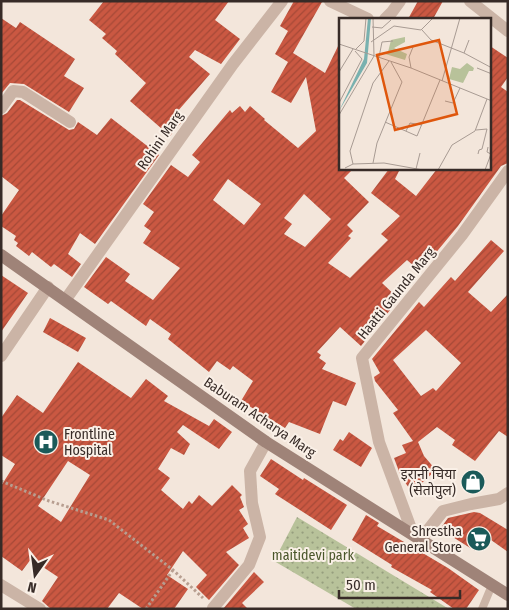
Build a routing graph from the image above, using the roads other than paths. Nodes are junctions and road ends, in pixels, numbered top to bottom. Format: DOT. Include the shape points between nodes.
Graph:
graph roads {
  1 [pos="282,1"];
  2 [pos="330,1"];
  3 [pos="400,1"];
  4 [pos="470,1"];
  5 [pos="366,18"];
  6 [pos="386,18"];
  7 [pos="492,18"];
  8 [pos="492,18"];
  9 [pos="508,31"];
  10 [pos="1,108"];
  11 [pos="70,122"];
  12 [pos="508,171"];
  13 [pos="1,255"];
  14 [pos="48,288"];
  15 [pos="66,299"];
  16 [pos="1,356"];
  17 [pos="266,442"];
  18 [pos="508,493"];
  19 [pos="417,537"];
  20 [pos="1,585"];
  21 [pos="492,585"];
  22 [pos="508,595"];
  23 [pos="214,608"];
  24 [pos="40,609"];
  25 [pos="482,609"];
  1 -- 15 [label="street, Rohini Marg" via="233,64"];
  2 -- 5 [label="street"];
  3 -- 6 [label="street"];
  4 -- 7 [label="street"];
  8 -- 9 [label="street"];
  10 -- 11 [label="street" via="13,91 23,92"];
  12 -- 19 [label="street, Haatti Gaunda Marg" via="462,235 362,358 379,442"];
  13 -- 14 [label="main road, Baburam Acharya Marg"];
  14 -- 15 [label="main road, Baburam Acharya Marg"];
  14 -- 16 [label="street"];
  15 -- 17 [label="main road, Baburam Acharya Marg"];
  17 -- 19 [label="main road, Baburam Acharya Marg"];
  17 -- 23 [label="street" via="250,471 252,503 260,536 249,565"];
  18 -- 19 [label="street" via="499,499 443,511"];
  19 -- 21 [label="main road, Baburam Acharya Marg"];
  20 -- 24 [label="street"];
  21 -- 22 [label="main road, Baburam Acharya Marg"];
  21 -- 25 [label="lane"];
}
